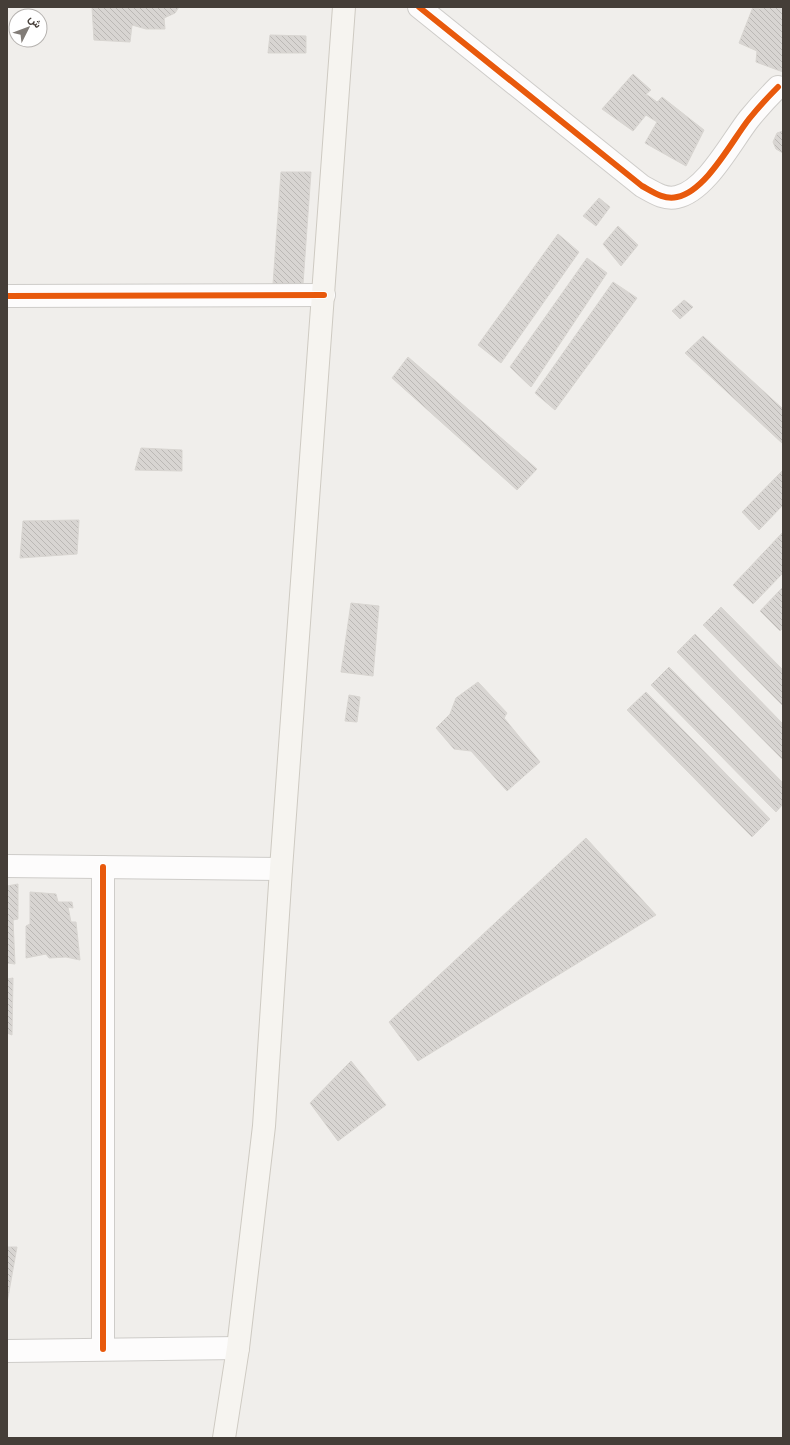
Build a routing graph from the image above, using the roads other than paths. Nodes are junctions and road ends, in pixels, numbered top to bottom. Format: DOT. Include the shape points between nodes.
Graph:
graph roads {
  1 [pos="344,7"];
  2 [pos="419,7"];
  3 [pos="778,87"];
  4 [pos="324,295"];
  5 [pos="7,296"];
  6 [pos="7,866"];
  7 [pos="103,867"];
  8 [pos="281,869"];
  9 [pos="238,1348"];
  10 [pos="103,1349"];
  11 [pos="7,1350"];
  12 [pos="224,1438"];
  1 -- 4 [label="main road"];
  2 -- 3 [label="street" via="642,186 660,196 676,197 692,191 705,179 750,118"];
  4 -- 5 [label="street"];
  4 -- 8 [label="main road"];
  6 -- 7 [label="street"];
  7 -- 8 [label="street"];
  7 -- 10 [label="street"];
  8 -- 9 [label="main road" via="264,1126"];
  9 -- 10 [label="street"];
  9 -- 12 [label="main road"];
  10 -- 11 [label="street"];
}
